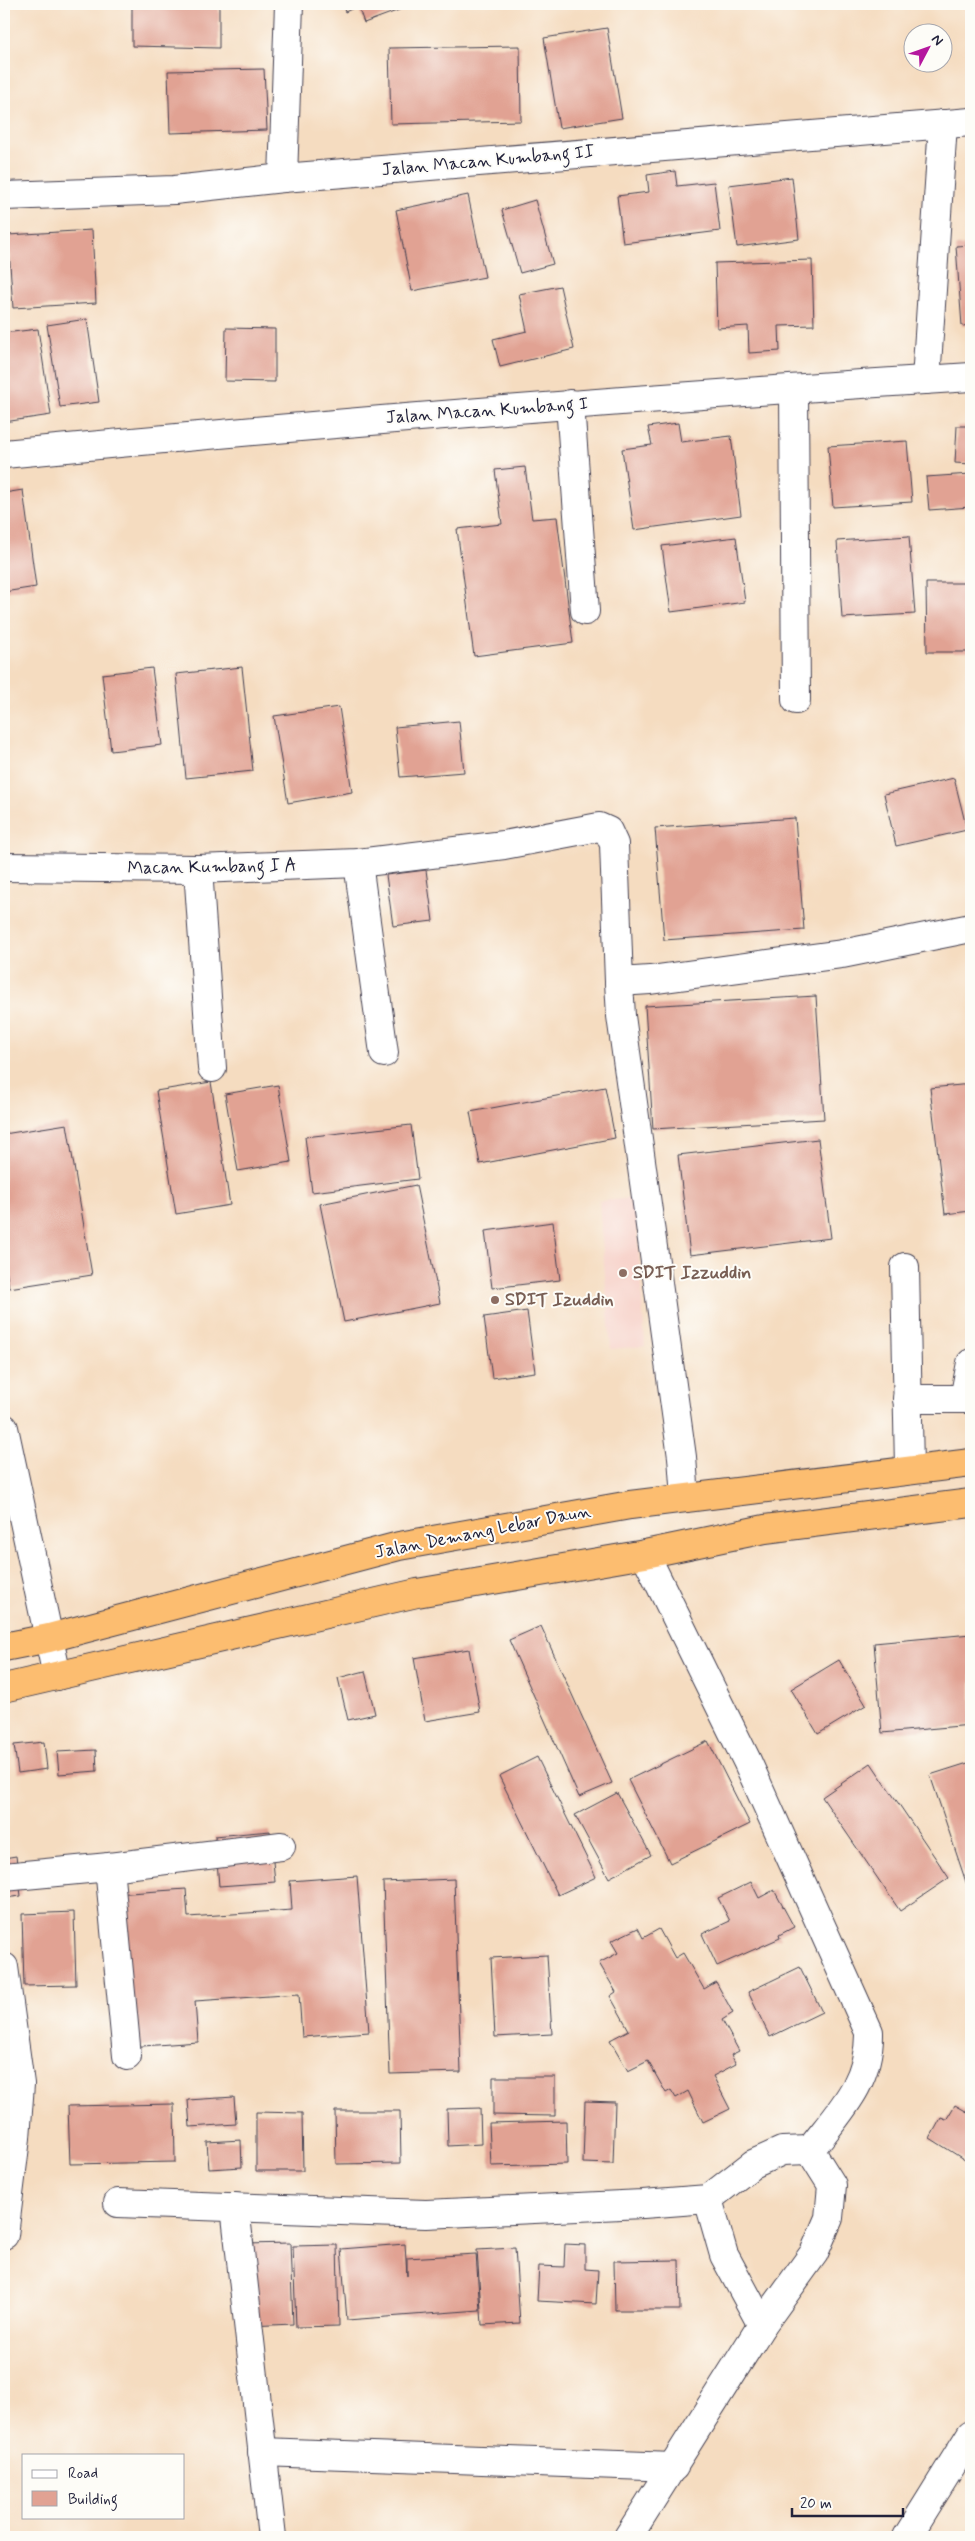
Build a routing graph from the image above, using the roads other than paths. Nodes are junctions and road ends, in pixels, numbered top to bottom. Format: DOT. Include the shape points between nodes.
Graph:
graph roads {
  1 [pos="288,4"];
  2 [pos="971,122"];
  3 [pos="943,124"];
  4 [pos="283,178"];
  5 [pos="4,196"];
  6 [pos="971,377"];
  7 [pos="926,380"];
  8 [pos="794,389"];
  9 [pos="570,404"];
  10 [pos="4,454"];
  11 [pos="585,612"];
  12 [pos="796,700"];
  13 [pos="358,863"];
  14 [pos="4,867"];
  15 [pos="198,869"];
  16 [pos="971,928"];
  17 [pos="619,982"];
  18 [pos="384,1053"];
  19 [pos="212,1068"];
  20 [pos="905,1266"];
  21 [pos="971,1363"];
  22 [pos="907,1399"];
  23 [pos="4,1428"];
  24 [pos="971,1463"];
  25 [pos="909,1469"];
  26 [pos="684,1498"];
  27 [pos="971,1504"];
  28 [pos="645,1554"];
  29 [pos="49,1638"];
  30 [pos="4,1647"];
  31 [pos="57,1676"];
  32 [pos="4,1688"];
  33 [pos="281,1846"];
  34 [pos="109,1867"];
  35 [pos="4,1877"];
  36 [pos="4,1970"];
  37 [pos="126,2056"];
  38 [pos="810,2150"];
  39 [pos="708,2199"];
  40 [pos="118,2203"];
  41 [pos="234,2207"];
  42 [pos="4,2235"];
  43 [pos="762,2325"];
  44 [pos="971,2434"];
  45 [pos="262,2452"];
  46 [pos="674,2467"];
  47 [pos="272,2537"];
  48 [pos="628,2537"];
  49 [pos="907,2537"];
  1 -- 4 [label="street"];
  2 -- 3 [label="street, Jalan Macan Kumbang II"];
  3 -- 4 [label="street, Jalan Macan Kumbang II"];
  3 -- 7 [label="street"];
  4 -- 5 [label="street, Jalan Macan Kumbang II" via="174,190"];
  6 -- 7 [label="street, Jalan Macan Kumbang I"];
  7 -- 8 [label="street, Jalan Macan Kumbang I"];
  8 -- 9 [label="street, Jalan Macan Kumbang I"];
  8 -- 12 [label="street"];
  9 -- 10 [label="street, Jalan Macan Kumbang I"];
  9 -- 11 [label="street"];
  13 -- 15 [label="street, Macan Kumbang I A"];
  13 -- 17 [label="street, Macan Kumbang I A" via="504,845 599,828 608,831 614,844"];
  13 -- 18 [label="street"];
  14 -- 15 [label="street, Macan Kumbang I A"];
  15 -- 19 [label="street"];
  16 -- 17 [label="street" via="842,954"];
  17 -- 26 [label="street, Macan Kumbang I A" via="682,1457"];
  20 -- 22 [label="street"];
  21 -- 22 [label="street" via="964,1399"];
  22 -- 25 [label="street"];
  23 -- 29 [label="street"];
  24 -- 25 [label="highway, Jalan Demang Lebar Daun"];
  25 -- 26 [label="highway, Jalan Demang Lebar Daun"];
  26 -- 29 [label="highway, Jalan Demang Lebar Daun" via="399,1546"];
  27 -- 28 [label="highway" via="765,1529"];
  28 -- 31 [label="highway" via="417,1593"];
  28 -- 38 [label="street" via="747,1761 869,2032 869,2054 863,2073 849,2099"];
  29 -- 30 [label="highway, Jalan Demang Lebar Daun"];
  29 -- 31 [label="street"];
  31 -- 32 [label="highway"];
  33 -- 34 [label="street"];
  34 -- 35 [label="street"];
  34 -- 37 [label="street"];
  36 -- 42 [label="street" via="20,2084"];
  38 -- 39 [label="street" via="782,2151 753,2164"];
  38 -- 43 [label="street" via="832,2185 829,2218 814,2253"];
  39 -- 41 [label="street" via="426,2214"];
  39 -- 43 [label="street" via="724,2255"];
  40 -- 41 [label="street"];
  41 -- 45 [label="street"];
  43 -- 46 [label="street"];
  44 -- 49 [label="street"];
  45 -- 46 [label="street"];
  45 -- 47 [label="street"];
  46 -- 48 [label="street"];
}
